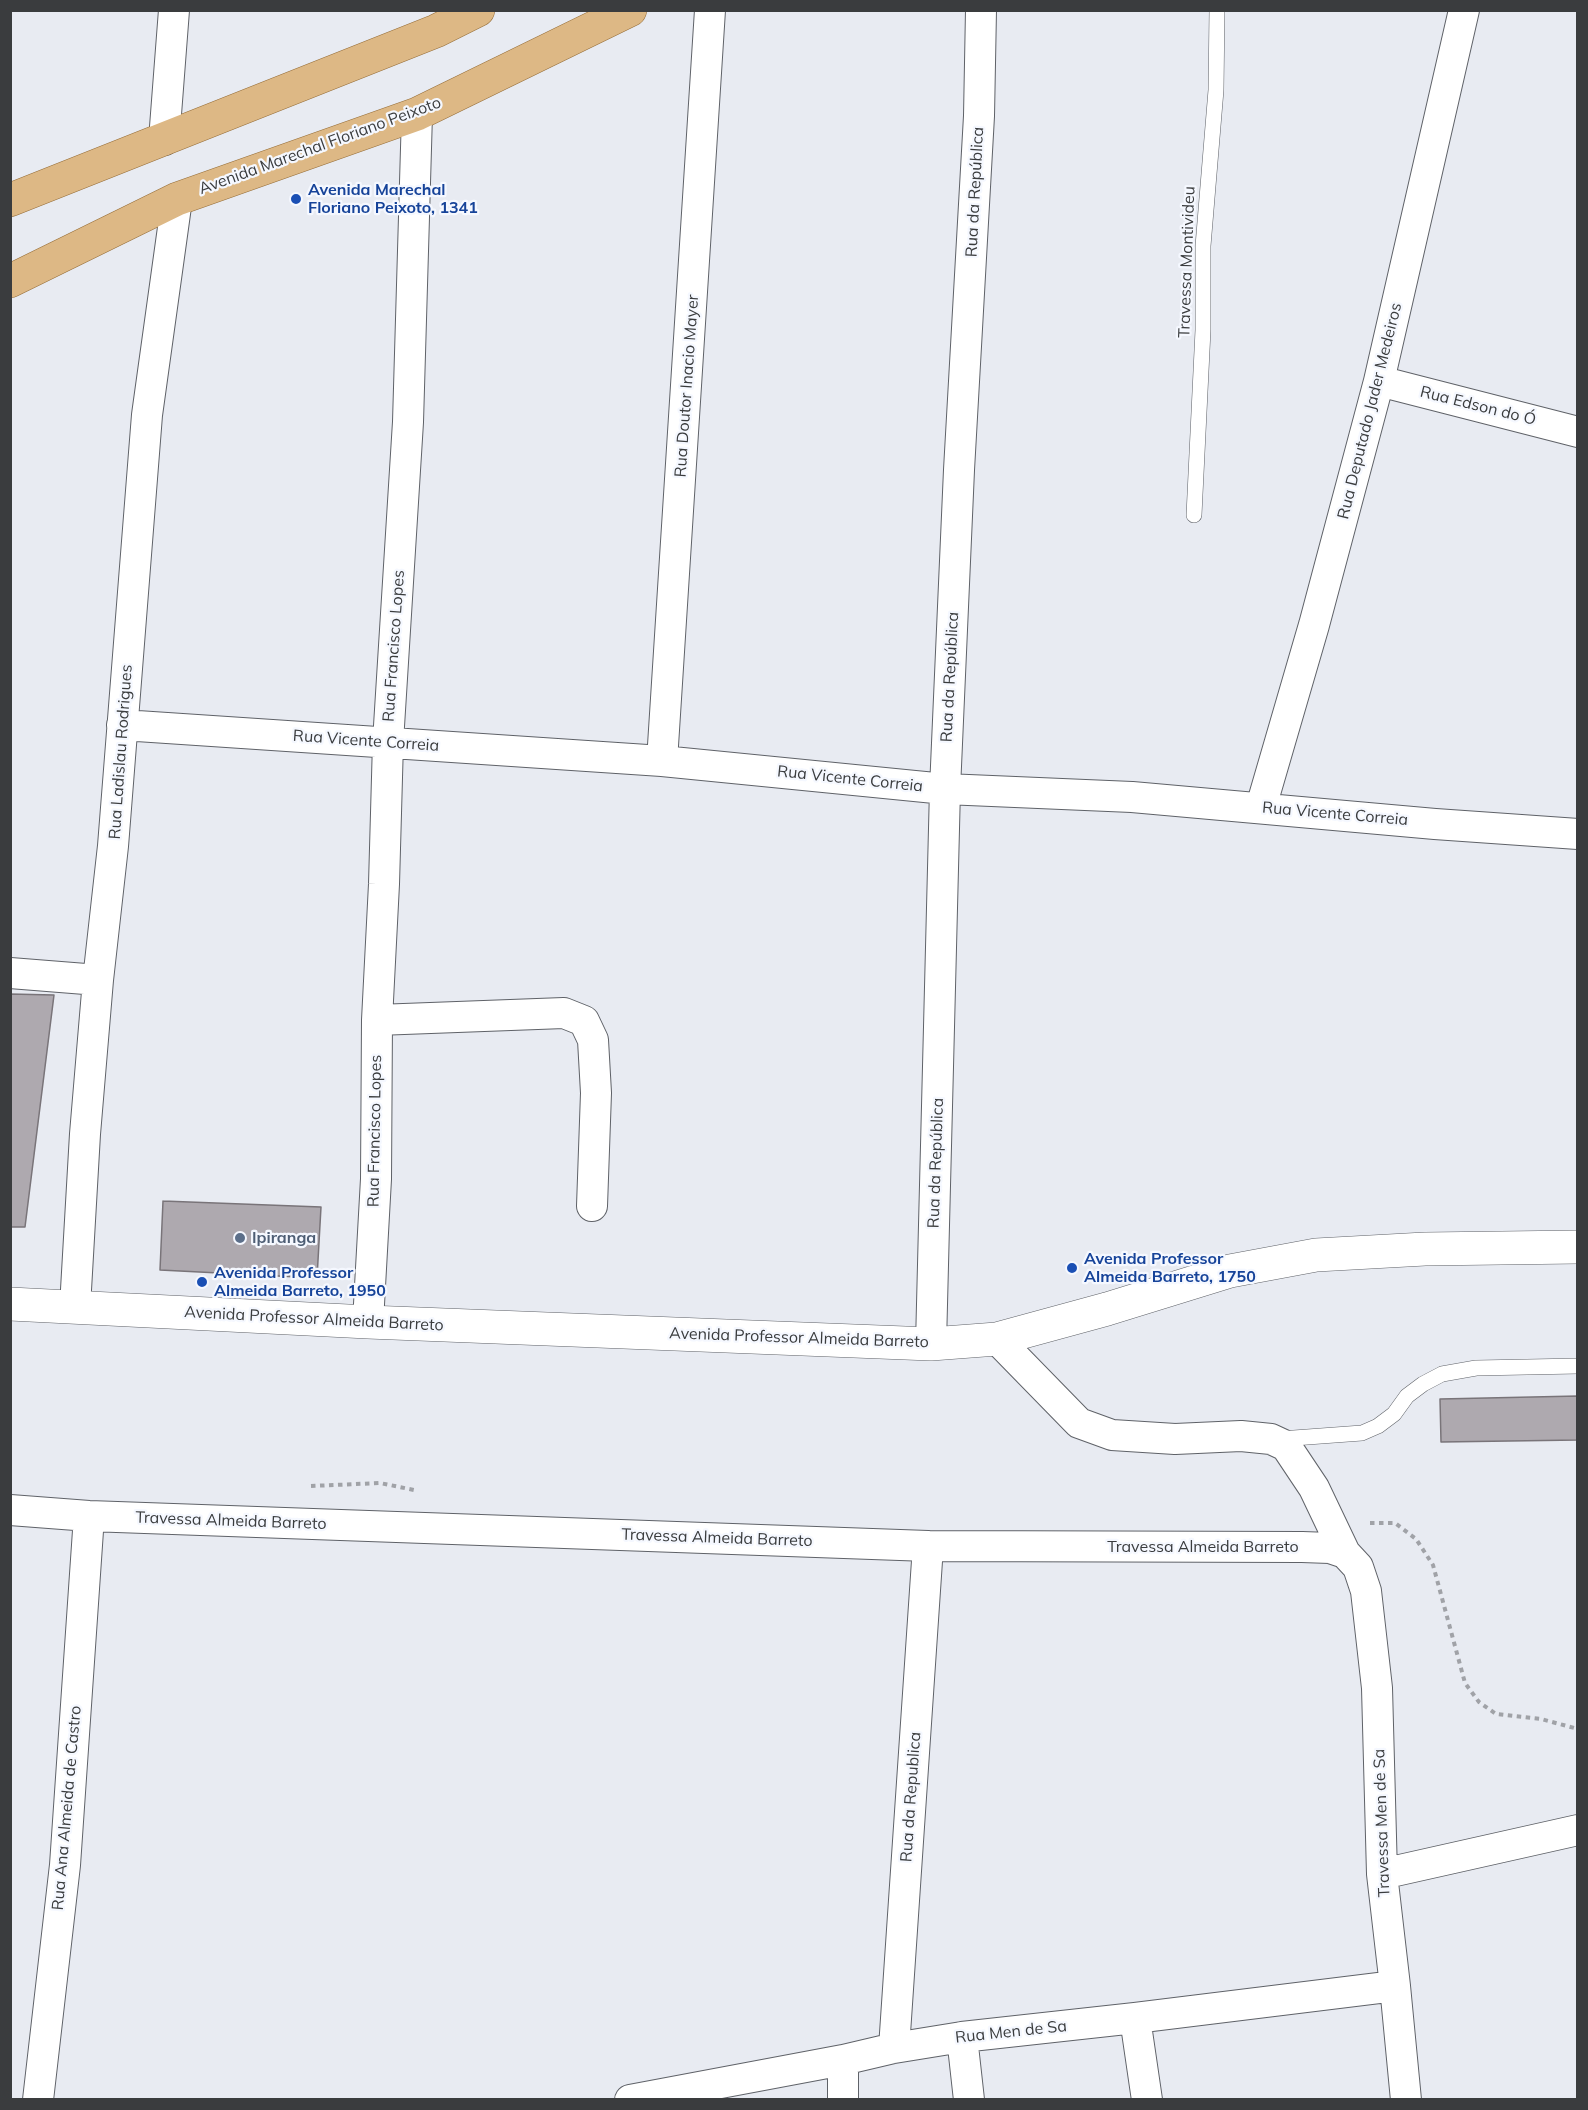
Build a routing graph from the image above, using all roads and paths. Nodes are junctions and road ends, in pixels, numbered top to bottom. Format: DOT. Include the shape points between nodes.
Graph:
graph roads {
  1 [pos="174,10"];
  2 [pos="478,10"];
  3 [pos="630,10"];
  4 [pos="710,10"];
  5 [pos="981,10"];
  6 [pos="1217,10"];
  7 [pos="1464,10"];
  8 [pos="437,21"];
  9 [pos="417,114"];
  10 [pos="164,140"];
  11 [pos="177,199"];
  12 [pos="10,200"];
  13 [pos="10,281"];
  14 [pos="1379,381"];
  15 [pos="1578,432"];
  16 [pos="1194,515"];
  17 [pos="122,725"];
  18 [pos="388,742"];
  19 [pos="662,761"];
  20 [pos="945,789"];
  21 [pos="1261,807"];
  22 [pos="1578,834"];
  23 [pos="10,973"];
  24 [pos="98,980"];
  25 [pos="377,1020"];
  26 [pos="592,1206"];
  27 [pos="1578,1246"];
  28 [pos="10,1304"];
  29 [pos="75,1307"];
  30 [pos="368,1322"];
  31 [pos="997,1339"];
  32 [pos="931,1344"];
  33 [pos="1578,1366"];
  34 [pos="1271,1439"];
  35 [pos="10,1510"];
  36 [pos="88,1516"];
  37 [pos="928,1546"];
  38 [pos="1345,1553"];
  39 [pos="1578,1830"];
  40 [pos="1382,1874"];
  41 [pos="1395,1986"];
  42 [pos="1136,2018"];
  43 [pos="962,2037"];
  44 [pos="894,2048"];
  45 [pos="843,2060"];
  46 [pos="38,2100"];
  47 [pos="630,2100"];
  48 [pos="843,2100"];
  49 [pos="969,2100"];
  50 [pos="1148,2100"];
  51 [pos="1406,2100"];
  1 -- 10 [label="street"];
  2 -- 8 [label="main road"];
  3 -- 9 [label="main road, Avenida Marechal Floriano Peixoto"];
  4 -- 19 [label="street, Rua Doutor Inacio Mayer"];
  5 -- 20 [label="street, Rua da República"];
  6 -- 16 [label="lane, Travessa Montivideu" via="1216,90 1203,246"];
  7 -- 14 [label="street, Rua Deputado Jader Medeiros"];
  8 -- 10 [label="main road"];
  9 -- 11 [label="main road, Avenida Marechal Floriano Peixoto"];
  9 -- 18 [label="street, Rua Francisco Lopes" via="408,422"];
  10 -- 12 [label="main road"];
  11 -- 13 [label="main road, Avenida Marechal Floriano Peixoto"];
  11 -- 17 [label="street, Rua Ladislau Rodrigues" via="147,415"];
  14 -- 15 [label="street, Rua Edson do Ó"];
  14 -- 21 [label="street, Rua Deputado Jader Medeiros"];
  17 -- 18 [label="street, Rua Vicente Correia"];
  17 -- 24 [label="street, Rua Ladislau Rodrigues" via="114,846"];
  18 -- 19 [label="street, Rua Vicente Correia"];
  18 -- 25 [label="street, Rua Francisco Lopes"];
  19 -- 20 [label="street, Rua Vicente Correia"];
  20 -- 21 [label="street, Rua Vicente Correia"];
  20 -- 32 [label="street, Rua da República"];
  21 -- 22 [label="street, Rua Vicente Correia"];
  23 -- 24 [label="street"];
  24 -- 29 [label="street, Rua Ladislau Rodrigues"];
  25 -- 26 [label="street" via="564,1013 584,1021 593,1040 595,1082"];
  25 -- 30 [label="street, Rua Francisco Lopes" via="376,1179"];
  27 -- 31 [label="main road, Avenida Professor Almeida Barreto" via="1316,1256 1230,1271"];
  28 -- 29 [label="main road, Avenida Professor Almeida Barreto"];
  29 -- 30 [label="main road, Avenida Professor Almeida Barreto"];
  30 -- 32 [label="main road, Avenida Professor Almeida Barreto"];
  31 -- 32 [label="main road, Avenida Professor Almeida Barreto"];
  31 -- 34 [label="street" via="1079,1423 1112,1435"];
  33 -- 34 [label="lane" via="1476,1368 1442,1374 1423,1383 1394,1414 1362,1434"];
  34 -- 38 [label="street, Travessa Men de Sa" via="1286,1446 1293,1455 1314,1488"];
  35 -- 36 [label="street, Travessa Almeida Barreto"];
  36 -- 37 [label="street, Travessa Almeida Barreto"];
  36 -- 46 [label="street, Rua Ana Almeida de Castro" via="65,1865"];
  37 -- 38 [label="street, Travessa Almeida Barreto" via="1302,1547"];
  37 -- 44 [label="street, Rua da Republica"];
  38 -- 40 [label="street, Travessa Men de Sa" via="1358,1567 1366,1591 1376,1678"];
  39 -- 40 [label="street"];
  40 -- 41 [label="street, Travessa Men de Sa"];
  41 -- 42 [label="street, Rua Men de Sa"];
  41 -- 51 [label="street, Travessa Men de Sa"];
  42 -- 43 [label="street, Rua Men de Sa"];
  42 -- 50 [label="street"];
  43 -- 44 [label="street, Rua Men de Sa"];
  43 -- 49 [label="street"];
  44 -- 45 [label="street, Rua Men de Sa"];
  45 -- 47 [label="street, Rua Men de Sa"];
  45 -- 48 [label="street"];
}
